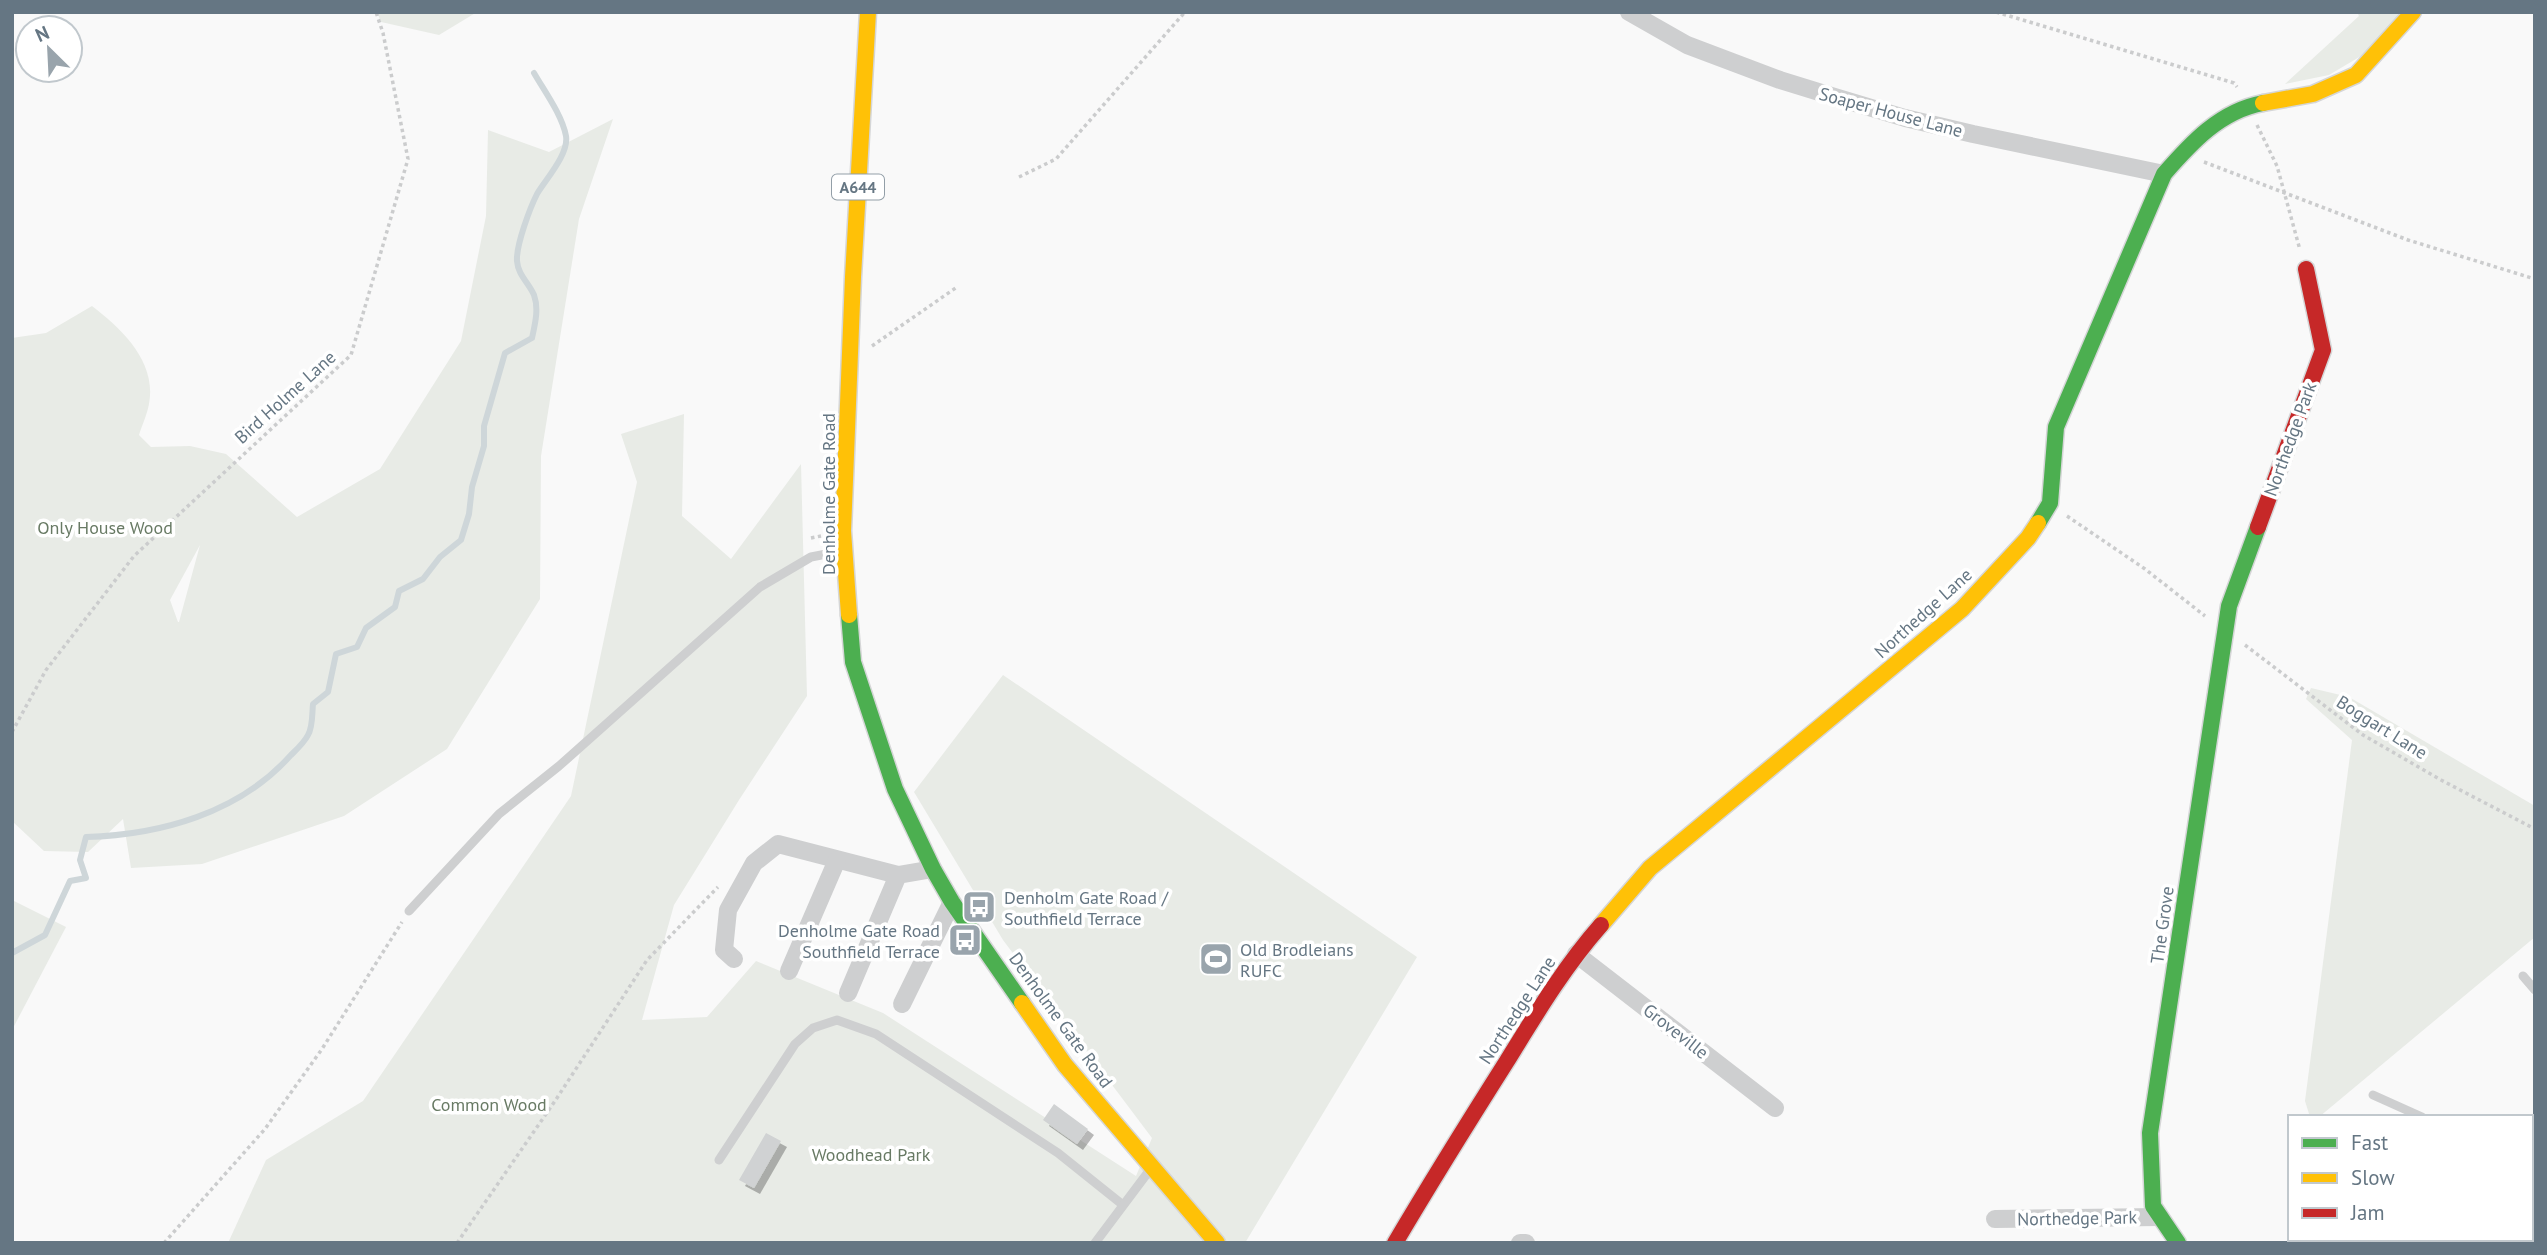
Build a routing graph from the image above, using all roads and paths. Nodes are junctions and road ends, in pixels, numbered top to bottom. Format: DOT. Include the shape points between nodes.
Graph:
graph roads {
  1 [pos="376,12"];
  2 [pos="867,12"];
  3 [pos="1185,12"];
  4 [pos="1629,12"];
  5 [pos="1996,12"];
  6 [pos="2413,12"];
  7 [pos="2247,106"];
  8 [pos="2182,153"];
  9 [pos="2164,174"];
  10 [pos="1019,177"];
  11 [pos="2284,192"];
  12 [pos="2306,268"];
  13 [pos="2535,279"];
  14 [pos="957,287"];
  15 [pos="849,362"];
  16 [pos="2050,503"];
  17 [pos="844,551"];
  18 [pos="2229,606"];
  19 [pos="2225,634"];
  20 [pos="12,732"];
  21 [pos="2535,829"];
  22 [pos="838,860"];
  23 [pos="933,869"];
  24 [pos="898,875"];
  25 [pos="724,884"];
  26 [pos="952,901"];
  27 [pos="409,911"];
  28 [pos="1576,954"];
  29 [pos="734,959"];
  30 [pos="789,971"];
  31 [pos="2524,976"];
  32 [pos="2535,990"];
  33 [pos="848,993"];
  34 [pos="902,1004"];
  35 [pos="2373,1095"];
  36 [pos="1775,1108"];
  37 [pos="2418,1115"];
  38 [pos="719,1160"];
  39 [pos="1152,1167"];
  40 [pos="1123,1205"];
  41 [pos="2160,1217"];
  42 [pos="1995,1219"];
  43 [pos="164,1243"];
  44 [pos="457,1243"];
  45 [pos="1095,1243"];
  46 [pos="1217,1243"];
  47 [pos="1395,1243"];
  48 [pos="1520,1243"];
  49 [pos="1526,1243"];
  50 [pos="2178,1243"];
  1 -- 20 [label="path, Bird Holme Lane" via="408,159 352,355 134,556 46,670"];
  2 -- 15 [label="street, Denholme Gate Road / A644"];
  3 -- 10 [label="path" via="1056,159"];
  4 -- 9 [label="street, Soaper House Lane" via="1687,45 1835,97 1951,129"];
  5 -- 7 [label="path" via="2234,83"];
  6 -- 7 [label="street, Northedge Lane" via="2356,75 2314,94"];
  7 -- 8 [label="street, Northedge Lane" via="2214,123"];
  7 -- 11 [label="path" via="2277,166"];
  8 -- 9 [label="street, Northedge Lane"];
  8 -- 11 [label="path"];
  9 -- 16 [label="street, Northedge Lane" via="2056,427"];
  11 -- 12 [label="path"];
  11 -- 13 [label="path" via="2408,240"];
  12 -- 18 [label="street, Northedge Park" via="2323,350"];
  14 -- 15 [label="path"];
  15 -- 17 [label="street, Denholme Gate Road / A644"];
  16 -- 19 [label="path, Boggart Lane" via="2199,609"];
  16 -- 28 [label="street, Northedge Lane" via="2028,538 1962,609 1650,868"];
  17 -- 23 [label="street, Denholme Gate Road / A644" via="853,662 895,789"];
  17 -- 27 [label="lane" via="811,557 760,587 499,814"];
  18 -- 19 [label="street, The Grove"];
  19 -- 21 [label="path, Boggart Lane" via="2256,652 2363,734"];
  19 -- 41 [label="street, The Grove" via="2150,1133 2153,1206"];
  22 -- 24 [label="street"];
  22 -- 29 [label="street" via="778,844 754,863 728,910 724,950"];
  22 -- 30 [label="street"];
  23 -- 24 [label="street"];
  23 -- 26 [label="street, Denholme Gate Road / A644"];
  24 -- 33 [label="street"];
  25 -- 44 [label="path" via="647,960"];
  26 -- 34 [label="street"];
  26 -- 39 [label="street, Denholme Gate Road / A644" via="1065,1065"];
  27 -- 43 [label="path" via="265,1129"];
  28 -- 36 [label="street, Groveville"];
  28 -- 47 [label="street, Northedge Lane"];
  31 -- 32 [label="lane"];
  35 -- 37 [label="lane"];
  38 -- 40 [label="lane" via="795,1044 813,1028 838,1020 876,1034 1058,1153"];
  39 -- 40 [label="lane"];
  39 -- 46 [label="street, Denholme Gate Road / A644"];
  40 -- 45 [label="lane"];
  41 -- 42 [label="street, Northedge Park"];
  41 -- 50 [label="street, The Grove"];
  48 -- 49 [label="street"];
}
